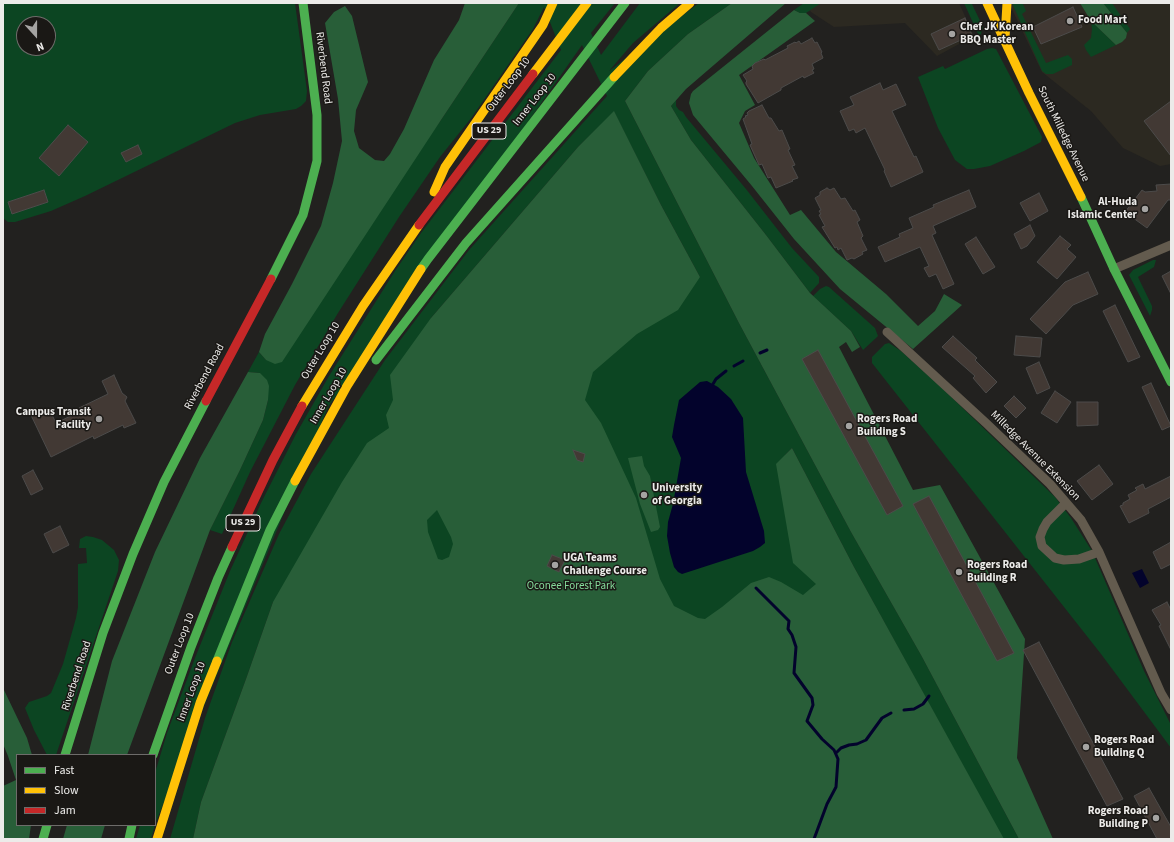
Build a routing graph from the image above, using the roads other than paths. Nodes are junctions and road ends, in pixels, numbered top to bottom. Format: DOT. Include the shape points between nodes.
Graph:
graph roads {
  1 [pos="303,3"];
  2 [pos="553,3"];
  3 [pos="587,3"];
  4 [pos="690,3"];
  5 [pos="988,3"];
  6 [pos="1007,3"];
  7 [pos="624,4"];
  8 [pos="1005,40"];
  9 [pos="425,215"];
  10 [pos="1171,245"];
  11 [pos="1114,269"];
  12 [pos="888,332"];
  13 [pos="368,371"];
  14 [pos="1171,382"];
  15 [pos="360,383"];
  16 [pos="302,467"];
  17 [pos="1066,504"];
  18 [pos="1099,552"];
  19 [pos="1171,710"];
  20 [pos="65,754"];
  21 [pos="154,754"];
  22 [pos="47,826"];
  23 [pos="132,826"];
  24 [pos="43,839"];
  25 [pos="129,839"];
  26 [pos="157,839"];
  1 -- 20 [label="main road, Riverbend Road" via="317,115 316,161 303,215 161,489 103,633"];
  2 -- 9 [label="main road" via="543,24 518,62 445,167"];
  3 -- 9 [label="main road, Outer Loop 10 / US 29"];
  4 -- 13 [label="main road" via="633,56 466,243"];
  5 -- 8 [label="main road, South Milledge Avenue"];
  6 -- 8 [label="main road"];
  7 -- 16 [label="main road, Inner Loop 10 / US 29" via="428,259 347,386"];
  8 -- 11 [label="main road, South Milledge Avenue"];
  9 -- 21 [label="main road, Outer Loop 10 / US 29" via="363,306 309,394 273,460 218,578"];
  10 -- 11 [label="street"];
  11 -- 14 [label="main road, South Milledge Avenue"];
  12 -- 17 [label="street, Milledge Avenue Extension" via="986,422 1050,484"];
  15 -- 16 [label="main road"];
  16 -- 26 [label="main road, Inner Loop 10 / US 29" via="270,530 200,703"];
  17 -- 18 [label="street, Milledge Avenue Extension" via="1081,520"];
  17 -- 18 [label="street" via="1043,529 1040,537 1042,546 1055,558 1064,560 1079,559"];
  18 -- 19 [label="street, Milledge Avenue Extension" via="1161,693"];
  22 -- 24 [label="main road"];
  23 -- 25 [label="main road"];
}
